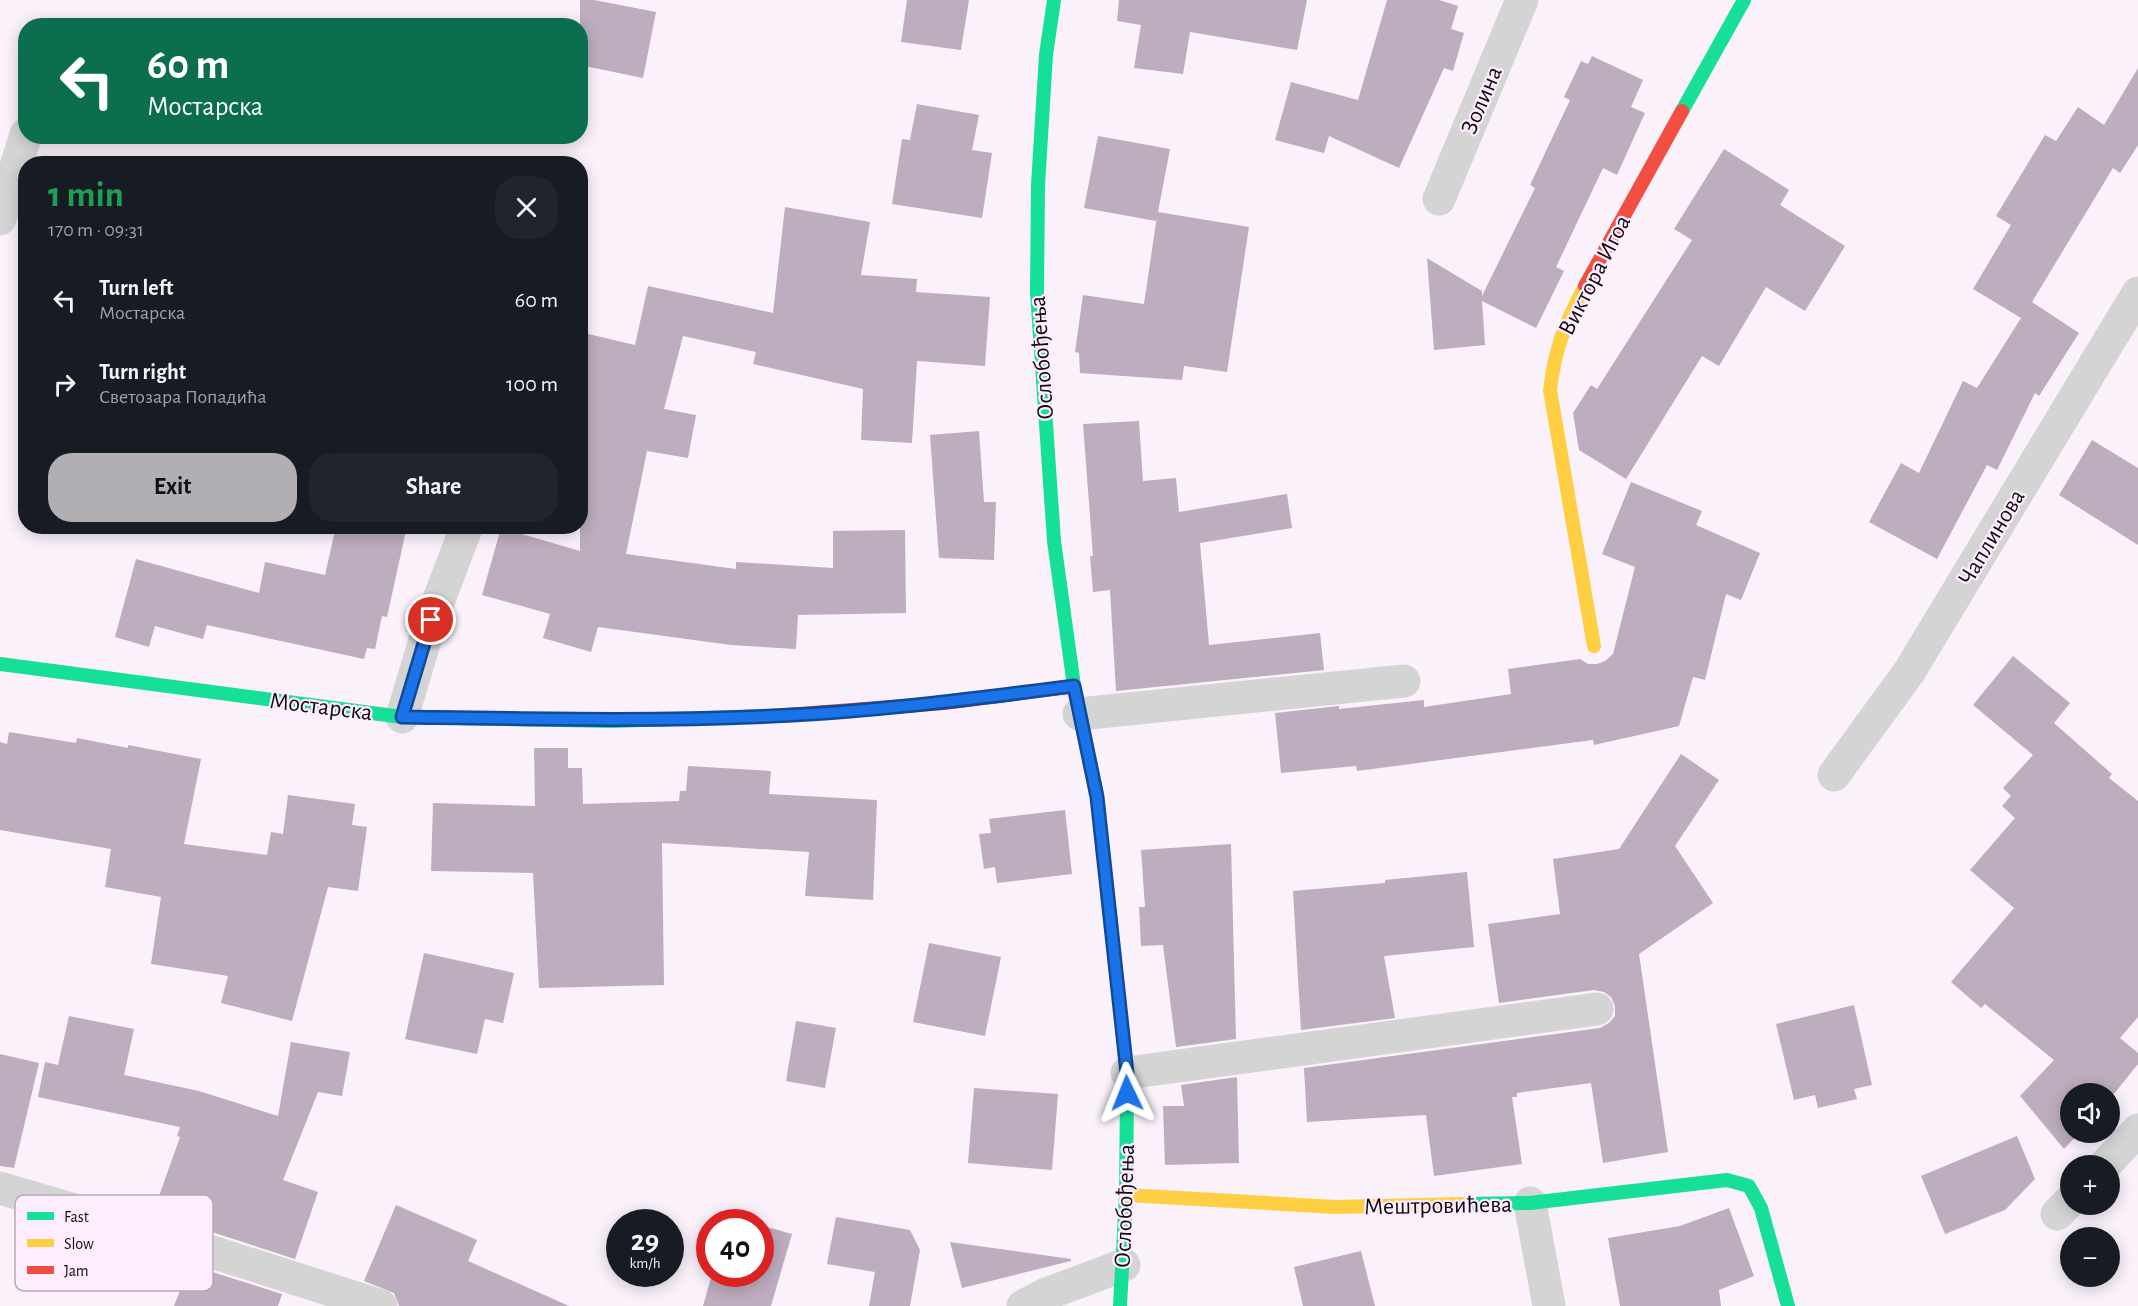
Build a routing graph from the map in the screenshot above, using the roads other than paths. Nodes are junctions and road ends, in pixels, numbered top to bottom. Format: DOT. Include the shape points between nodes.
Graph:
graph roads {
  1 [pos="1054,0"];
  2 [pos="1522,0"];
  3 [pos="1744,0"];
  4 [pos="18,160"];
  5 [pos="1439,199"];
  6 [pos="0,219"];
  7 [pos="2138,293"];
  8 [pos="464,534"];
  9 [pos="1594,646"];
  10 [pos="0,664"];
  11 [pos="1404,681"];
  12 [pos="1077,700"];
  13 [pos="402,717"];
  14 [pos="1834,775"];
  15 [pos="1597,1009"];
  16 [pos="1127,1073"];
  17 [pos="2138,1130"];
  18 [pos="2114,1155"];
  19 [pos="0,1188"];
  20 [pos="24,1195"];
  21 [pos="1126,1195"];
  22 [pos="1530,1203"];
  23 [pos="213,1252"];
  24 [pos="1124,1265"];
  25 [pos="381,1306"];
  26 [pos="1023,1306"];
  27 [pos="1120,1306"];
  28 [pos="1549,1306"];
  29 [pos="1788,1306"];
  1 -- 12 [label="street, Ослобођења" via="1046,55 1038,184 1037,292 1054,541"];
  2 -- 5 [label="street, Золина"];
  3 -- 9 [label="street, Виктора Игоа" via="1568,317 1554,357 1550,390"];
  4 -- 6 [label="street"];
  7 -- 14 [label="street, Чаплинова" via="1909,672"];
  8 -- 13 [label="street" via="431,620"];
  10 -- 13 [label="street, Мостарска"];
  11 -- 12 [label="street"];
  12 -- 13 [label="street, Мостарска" via="611,721"];
  12 -- 16 [label="street, Ослобођења" via="1097,797"];
  15 -- 16 [label="street"];
  16 -- 21 [label="street, Ослобођења"];
  17 -- 18 [label="street"];
  19 -- 20 [label="street"];
  21 -- 22 [label="street, Мештровићева" via="1336,1207"];
  21 -- 24 [label="street, Ослобођења"];
  22 -- 28 [label="street"];
  22 -- 29 [label="street, Мештровићева" via="1727,1180 1749,1186 1761,1208"];
  23 -- 25 [label="street"];
  24 -- 26 [label="street" via="1044,1294"];
  24 -- 27 [label="street, Ослобођења"];
}
